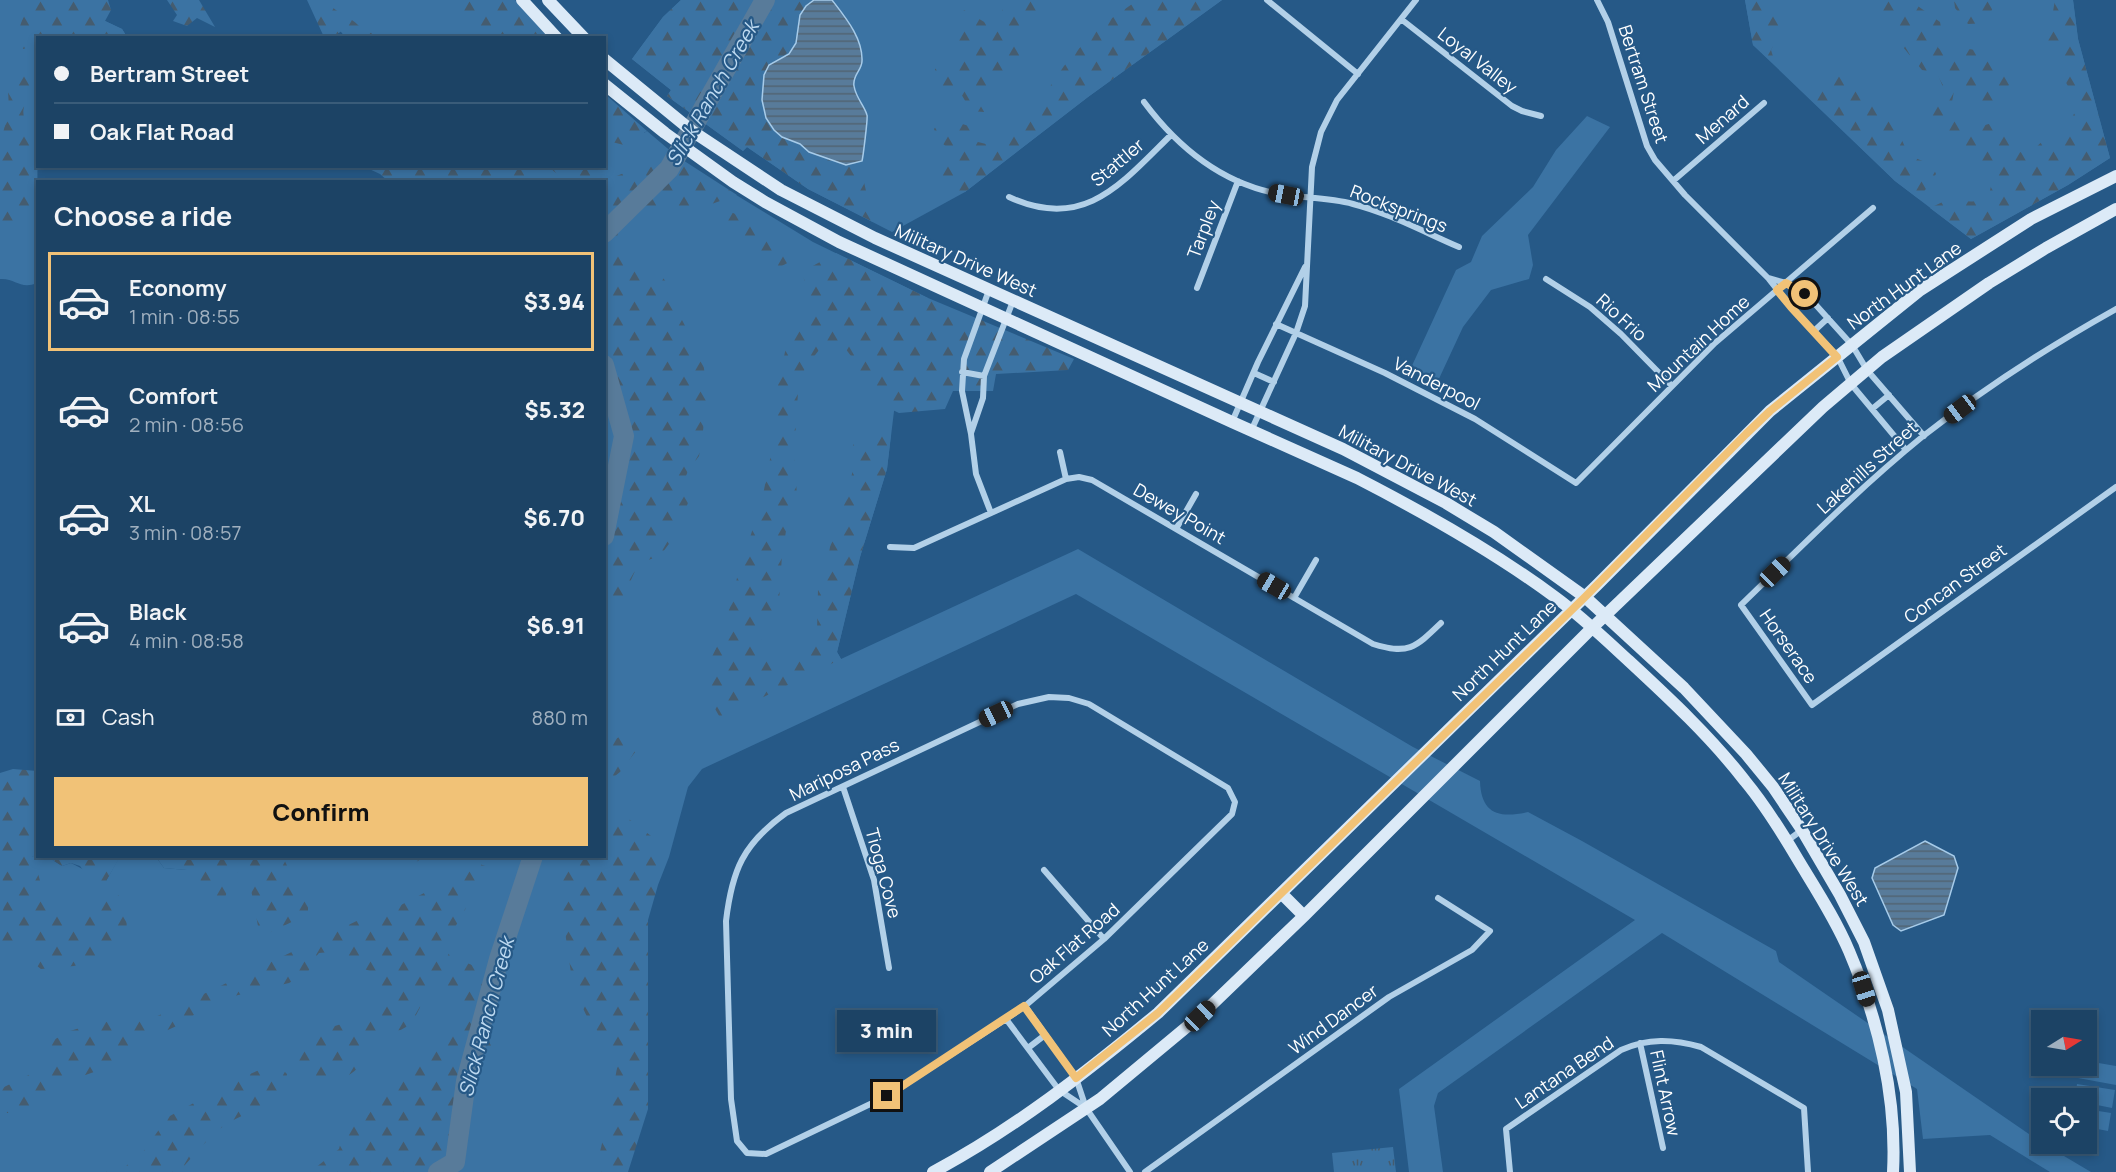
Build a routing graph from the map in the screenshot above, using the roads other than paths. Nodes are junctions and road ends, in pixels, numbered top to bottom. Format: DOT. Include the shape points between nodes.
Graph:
graph roads {
  1 [pos="522,0"];
  2 [pos="548,0"];
  3 [pos="1267,0"];
  4 [pos="1416,0"];
  5 [pos="1599,1"];
  6 [pos="1401,19"];
  7 [pos="555,36"];
  8 [pos="582,36"];
  9 [pos="606,61"];
  10 [pos="1358,74"];
  11 [pos="606,86"];
  12 [pos="1144,102"];
  13 [pos="1764,103"];
  14 [pos="1541,116"];
  15 [pos="1171,135"];
  16 [pos="2116,176"];
  17 [pos="1238,181"];
  18 [pos="1673,181"];
  19 [pos="1009,197"];
  20 [pos="1310,198"];
  21 [pos="1873,208"];
  22 [pos="2116,209"];
  23 [pos="1459,247"];
  24 [pos="1307,264"];
  25 [pos="1768,278"];
  26 [pos="1546,279"];
  27 [pos="1786,283"];
  28 [pos="1197,288"];
  29 [pos="989,290"];
  30 [pos="1777,290"];
  31 [pos="1013,301"];
  32 [pos="982,308"];
  33 [pos="2116,309"];
  34 [pos="1828,318"];
  35 [pos="1005,319"];
  36 [pos="1276,324"];
  37 [pos="1814,331"];
  38 [pos="1296,333"];
  39 [pos="1852,345"];
  40 [pos="1837,357"];
  41 [pos="1867,370"];
  42 [pos="962,372"];
  43 [pos="1254,373"];
  44 [pos="984,376"];
  45 [pos="1274,382"];
  46 [pos="1851,384"];
  47 [pos="1672,386"];
  48 [pos="1888,395"];
  49 [pos="1241,404"];
  50 [pos="1872,409"];
  51 [pos="1259,412"];
  52 [pos="1232,422"];
  53 [pos="1251,431"];
  54 [pos="971,434"];
  55 [pos="1924,436"];
  56 [pos="1906,450"];
  57 [pos="1060,452"];
  58 [pos="1066,479"];
  59 [pos="1576,483"];
  60 [pos="2116,486"];
  61 [pos="1196,494"];
  62 [pos="991,513"];
  63 [pos="1176,529"];
  64 [pos="890,547"];
  65 [pos="1316,560"];
  66 [pos="1585,597"];
  67 [pos="1294,598"];
  68 [pos="1741,605"];
  69 [pos="1571,610"];
  70 [pos="1606,616"];
  71 [pos="1441,623"];
  72 [pos="1592,628"];
  73 [pos="1812,705"];
  74 [pos="843,787"];
  75 [pos="1235,802"];
  76 [pos="1802,830"];
  77 [pos="1787,841"];
  78 [pos="1044,870"];
  79 [pos="1282,894"];
  80 [pos="1438,898"];
  81 [pos="1304,915"];
  82 [pos="1104,939"];
  83 [pos="889,968"];
  84 [pos="1024,1006"];
  85 [pos="1006,1019"];
  86 [pos="1045,1035"];
  87 [pos="1640,1043"];
  88 [pos="1028,1048"];
  89 [pos="1076,1078"];
  90 [pos="1059,1090"];
  91 [pos="1086,1108"];
  92 [pos="1663,1148"];
  93 [pos="747,1153"];
  94 [pos="933,1172"];
  95 [pos="990,1172"];
  96 [pos="1130,1172"];
  97 [pos="1145,1172"];
  98 [pos="1510,1172"];
  99 [pos="1808,1172"];
  100 [pos="1893,1172"];
  101 [pos="1911,1172"];
  1 -- 7 [label="main road"];
  2 -- 8 [label="main road"];
  3 -- 10 [label="street"];
  4 -- 6 [label="street"];
  5 -- 18 [label="street, Bertram Street" via="1647,146"];
  6 -- 10 [label="street"];
  6 -- 14 [label="street, Loyal Valley" via="1512,106"];
  9 -- 29 [label="main road, Military Drive West" via="692,131 781,190"];
  10 -- 20 [label="street" via="1337,100 1321,132 1312,167"];
  11 -- 32 [label="main road, Military Drive West" via="765,202 839,242"];
  12 -- 15 [label="street, Rocksprings"];
  13 -- 18 [label="street, Menard"];
  15 -- 17 [label="street, Rocksprings" via="1206,164"];
  15 -- 19 [label="street, Stattler" via="1124,181 1089,203 1049,208"];
  16 -- 39 [label="main road, North Hunt Lane" via="2031,219 1980,251 1919,291"];
  17 -- 20 [label="street, Rocksprings" via="1267,191"];
  17 -- 28 [label="street, Tarpley"];
  18 -- 25 [label="street, Bertram Street"];
  20 -- 23 [label="street, Rocksprings" via="1367,208"];
  20 -- 24 [label="street"];
  21 -- 27 [label="street, Mountain Home"];
  22 -- 41 [label="main road" via="1989,283"];
  24 -- 36 [label="street"];
  24 -- 38 [label="street" via="1305,306"];
  25 -- 27 [label="street"];
  25 -- 30 [label="street, Bertram Street"];
  26 -- 47 [label="street, Rio Frio" via="1590,307"];
  27 -- 30 [label="street, Mountain Home"];
  27 -- 34 [label="street" via="1805,294"];
  29 -- 31 [label="main road, Military Drive West"];
  29 -- 32 [label="street"];
  30 -- 37 [label="street, Bertram Street"];
  30 -- 47 [label="street, Mountain Home"];
  31 -- 35 [label="street"];
  31 -- 49 [label="main road, Military Drive West"];
  32 -- 35 [label="main road, Military Drive West"];
  32 -- 42 [label="street"];
  33 -- 55 [label="street, Lakehills Street" via="2036,355"];
  34 -- 37 [label="street"];
  34 -- 39 [label="street"];
  35 -- 44 [label="street"];
  35 -- 52 [label="main road, Military Drive West"];
  36 -- 38 [label="street, Vanderpool"];
  36 -- 43 [label="street"];
  37 -- 40 [label="street, Bertram Street"];
  38 -- 45 [label="street"];
  38 -- 59 [label="street, Vanderpool" via="1475,419"];
  39 -- 40 [label="main road, North Hunt Lane"];
  39 -- 41 [label="street"];
  40 -- 46 [label="street, Bertram Street"];
  40 -- 66 [label="main road, North Hunt Lane" via="1746,434"];
  41 -- 46 [label="main road"];
  41 -- 48 [label="street"];
  42 -- 44 [label="street"];
  42 -- 54 [label="street"];
  43 -- 45 [label="street"];
  43 -- 49 [label="street"];
  44 -- 54 [label="street" via="983,398"];
  45 -- 51 [label="street"];
  46 -- 50 [label="street, Bertram Street"];
  46 -- 70 [label="main road"];
  47 -- 59 [label="street, Mountain Home"];
  48 -- 50 [label="street"];
  48 -- 55 [label="street"];
  49 -- 51 [label="main road, Military Drive West"];
  49 -- 52 [label="street"];
  50 -- 56 [label="street, Bertram Street"];
  51 -- 53 [label="street"];
  51 -- 66 [label="main road, Military Drive West" via="1343,449 1446,503"];
  52 -- 53 [label="main road, Military Drive West"];
  53 -- 69 [label="main road, Military Drive West" via="1357,477 1417,509 1512,567"];
  54 -- 62 [label="street" via="976,474"];
  55 -- 56 [label="street, Lakehills Street"];
  56 -- 68 [label="street, Lakehills Street"];
  57 -- 58 [label="street"];
  58 -- 62 [label="street, Dewey Point"];
  58 -- 63 [label="street, Dewey Point" via="1092,480"];
  60 -- 73 [label="street, Concan Street"];
  61 -- 63 [label="street"];
  62 -- 64 [label="street, Dewey Point" via="914,548"];
  63 -- 67 [label="street, Dewey Point"];
  65 -- 67 [label="street"];
  66 -- 69 [label="main road, North Hunt Lane"];
  66 -- 70 [label="main road, Military Drive West"];
  67 -- 71 [label="street, Dewey Point" via="1373,644 1392,650 1422,641"];
  68 -- 73 [label="street, Horserace"];
  69 -- 72 [label="main road, Military Drive West"];
  69 -- 79 [label="main road, North Hunt Lane"];
  70 -- 72 [label="main road"];
  70 -- 76 [label="main road, Military Drive West" via="1684,688 1746,754"];
  72 -- 77 [label="main road, Military Drive West" via="1672,701 1740,774"];
  72 -- 81 [label="main road"];
  74 -- 75 [label="street, Mariposa Pass" via="1018,704 1049,697 1089,704 1228,788"];
  74 -- 83 [label="street, Tioga Cove" via="874,880"];
  74 -- 93 [label="street, Mariposa Pass" via="786,813 766,828 750,845 729,894 726,921 731,1099 737,1141"];
  75 -- 82 [label="street, Oak Flat Road" via="1232,814"];
  76 -- 77 [label="street"];
  76 -- 101 [label="main road, Military Drive West" via="1856,925 1880,983 1906,1092"];
  77 -- 100 [label="main road, Military Drive West" via="1825,903 1864,989 1889,1094"];
  78 -- 82 [label="street"];
  79 -- 81 [label="main road"];
  79 -- 89 [label="main road, North Hunt Lane" via="1158,1013"];
  80 -- 97 [label="street, Wind Dancer" via="1490,931 1472,950 1389,997"];
  81 -- 91 [label="main road" via="1200,1016"];
  82 -- 84 [label="street, Oak Flat Road"];
  84 -- 85 [label="street, Oak Flat Road"];
  84 -- 86 [label="street"];
  85 -- 88 [label="street"];
  85 -- 93 [label="street, Oak Flat Road" via="887,1096 766,1154"];
  86 -- 88 [label="street"];
  86 -- 89 [label="street"];
  87 -- 92 [label="street, Flint Arrow"];
  87 -- 98 [label="street, Lantana Bend" via="1605,1060 1506,1129"];
  87 -- 99 [label="street, Lantana Bend" via="1672,1041 1701,1047 1804,1108"];
  88 -- 90 [label="street"];
  89 -- 90 [label="main road, North Hunt Lane"];
  89 -- 91 [label="street"];
  90 -- 91 [label="street"];
  90 -- 94 [label="main road, North Hunt Lane" via="1025,1116"];
  91 -- 95 [label="main road"];
  91 -- 96 [label="street"];
}
